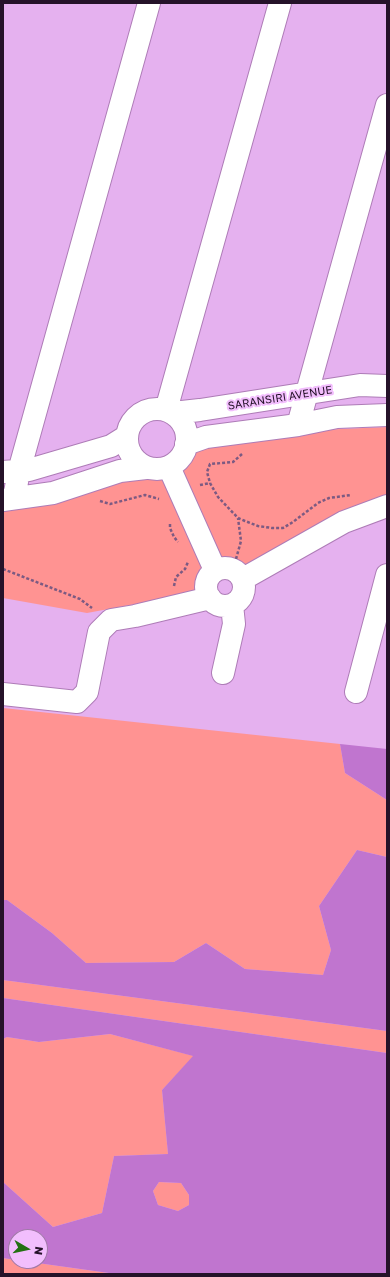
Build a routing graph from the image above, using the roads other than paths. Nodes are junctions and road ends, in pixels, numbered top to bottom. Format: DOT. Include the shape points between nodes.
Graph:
graph roads {
  1 [pos="149,3"];
  2 [pos="280,3"];
  3 [pos="387,105"];
  4 [pos="387,386"];
  5 [pos="307,394"];
  6 [pos="170,412"];
  7 [pos="387,415"];
  8 [pos="298,425"];
  9 [pos="127,436"];
  10 [pos="186,444"];
  11 [pos="169,467"];
  12 [pos="146,468"];
  13 [pos="11,472"];
  14 [pos="8,499"];
  15 [pos="387,506"];
  16 [pos="231,573"];
  17 [pos="387,575"];
  18 [pos="210,598"];
  19 [pos="232,605"];
  20 [pos="223,672"];
  21 [pos="356,692"];
  22 [pos="3,694"];
  1 -- 13 [label="street"];
  2 -- 6 [label="street"];
  3 -- 5 [label="street"];
  4 -- 5 [label="street, SARANSIRI AVENUE" via="360,385"];
  5 -- 6 [label="street, SARANSIRI AVENUE"];
  5 -- 8 [label="street"];
  6 -- 9 [label="street" via="153,409 144,412 135,418"];
  6 -- 10 [label="street" via="185,428"];
  7 -- 8 [label="street" via="337,417"];
  8 -- 10 [label="street" via="206,437"];
  9 -- 12 [label="street" via="132,455"];
  9 -- 13 [label="street" via="111,446 29,470"];
  10 -- 11 [label="street" via="182,457"];
  11 -- 12 [label="street"];
  11 -- 16 [label="street"];
  12 -- 14 [label="street" via="120,471 53,493"];
  13 -- 14 [label="street"];
  15 -- 16 [label="street" via="344,522"];
  16 -- 18 [label="street" via="210,574 206,586"];
  16 -- 19 [label="street" via="244,585 242,597"];
  17 -- 21 [label="street"];
  18 -- 19 [label="street" via="220,606"];
  18 -- 22 [label="street" via="111,620 99,632 87,692 77,702"];
  19 -- 20 [label="street" via="234,624"];
}
